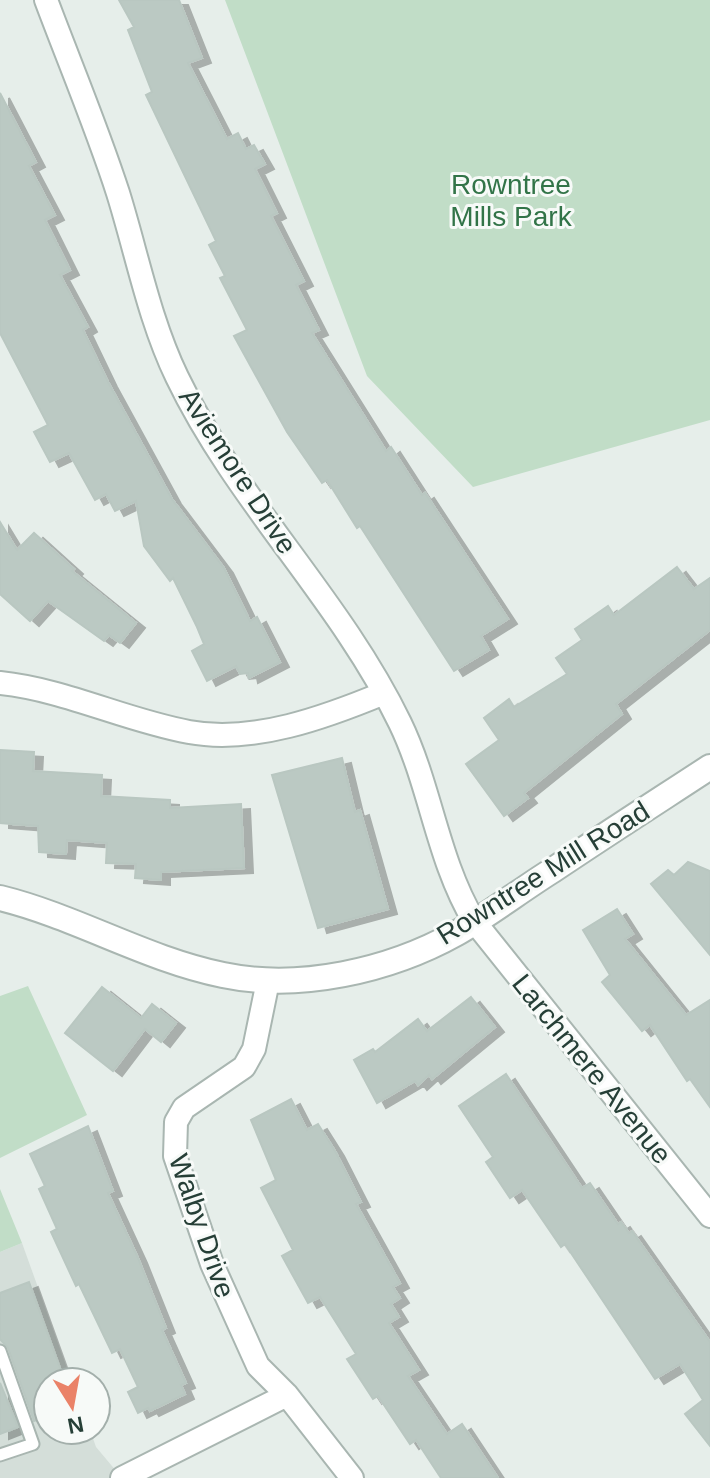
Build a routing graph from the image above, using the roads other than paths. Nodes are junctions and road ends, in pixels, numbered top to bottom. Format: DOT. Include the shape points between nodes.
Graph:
graph roads {
  1 [pos="46,0"];
  2 [pos="0,683"];
  3 [pos="384,693"];
  4 [pos="710,767"];
  5 [pos="0,898"];
  6 [pos="474,921"];
  7 [pos="268,981"];
  8 [pos="710,1216"];
  9 [pos="0,1351"];
  10 [pos="287,1395"];
  11 [pos="0,1455"];
  12 [pos="122,1478"];
  13 [pos="352,1478"];
  1 -- 3 [label="street, Aviemore Drive" via="118,193 176,376 235,475 324,598"];
  2 -- 3 [label="street" via="71,695 211,735 276,727"];
  3 -- 6 [label="street, Aviemore Drive" via="401,726 455,889"];
  4 -- 6 [label="street, Rowntree Mill Road"];
  5 -- 7 [label="street, Rowntree Mill Road" via="176,963"];
  6 -- 7 [label="street, Rowntree Mill Road" via="398,959 350,972"];
  6 -- 8 [label="street, Larchmere Avenue"];
  7 -- 10 [label="street, Walby Drive" via="254,1049 244,1067 184,1108 173,1138 183,1181 236,1324 258,1366"];
  9 -- 11 [label="lane" via="33,1444"];
  10 -- 12 [label="street"];
  10 -- 13 [label="street, Walby Drive"];
}
